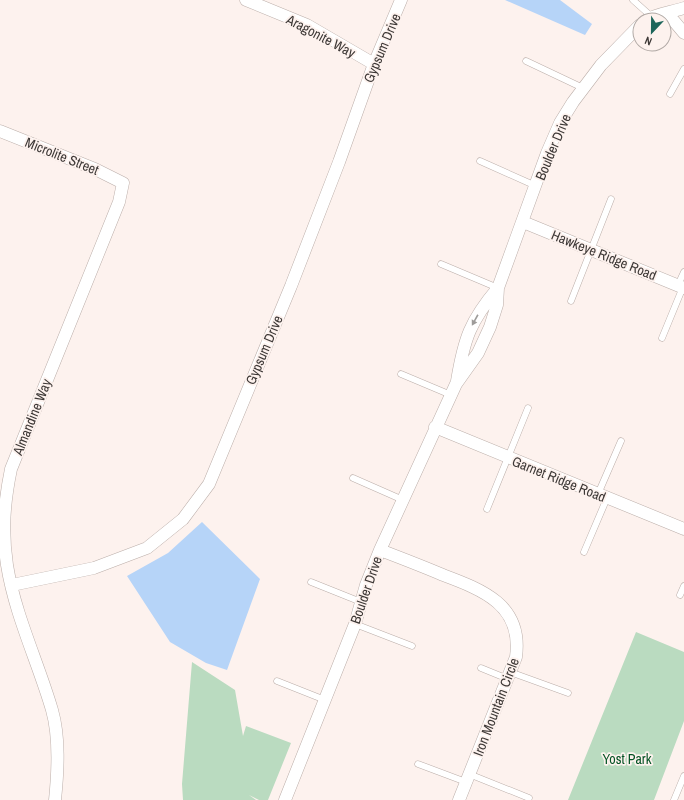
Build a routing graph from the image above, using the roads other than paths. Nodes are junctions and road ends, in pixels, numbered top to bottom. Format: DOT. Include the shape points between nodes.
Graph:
graph roads {
  1 [pos="246,0"];
  2 [pos="401,0"];
  3 [pos="632,0"];
  4 [pos="676,0"];
  5 [pos="684,8"];
  6 [pos="643,12"];
  7 [pos="669,12"];
  8 [pos="672,12"];
  9 [pos="672,19"];
  10 [pos="632,33"];
  11 [pos="684,33"];
  12 [pos="526,61"];
  13 [pos="374,64"];
  14 [pos="684,69"];
  15 [pos="583,88"];
  16 [pos="670,94"];
  17 [pos="0,131"];
  18 [pos="480,160"];
  19 [pos="123,183"];
  20 [pos="536,186"];
  21 [pos="611,198"];
  22 [pos="523,222"];
  23 [pos="592,250"];
  24 [pos="441,264"];
  25 [pos="684,272"];
  26 [pos="682,287"];
  27 [pos="498,288"];
  28 [pos="571,301"];
  29 [pos="662,338"];
  30 [pos="401,374"];
  31 [pos="456,384"];
  32 [pos="451,395"];
  33 [pos="528,408"];
  34 [pos="435,428"];
  35 [pos="621,441"];
  36 [pos="508,458"];
  37 [pos="353,478"];
  38 [pos="602,496"];
  39 [pos="403,500"];
  40 [pos="487,509"];
  41 [pos="684,529"];
  42 [pos="380,550"];
  43 [pos="584,552"];
  44 [pos="311,582"];
  45 [pos="12,585"];
  46 [pos="684,586"];
  47 [pos="680,595"];
  48 [pos="361,602"];
  49 [pos="355,624"];
  50 [pos="412,646"];
  51 [pos="481,668"];
  52 [pos="509,675"];
  53 [pos="277,681"];
  54 [pos="568,693"];
  55 [pos="325,700"];
  56 [pos="418,764"];
  57 [pos="684,776"];
  58 [pos="468,778"];
  59 [pos="529,798"];
  60 [pos="55,800"];
  61 [pos="285,800"];
  62 [pos="459,800"];
  63 [pos="674,800"];
  1 -- 13 [label="street, Aragonite Way" via="307,25"];
  2 -- 13 [label="street, Gypsum Drive"];
  3 -- 6 [label="lane"];
  4 -- 7 [label="street"];
  5 -- 8 [label="street"];
  9 -- 11 [label="street"];
  10 -- 15 [label="street, Boulder Drive"];
  12 -- 15 [label="lane"];
  13 -- 45 [label="street, Gypsum Drive" via="291,286 209,484 183,519 147,548 94,568"];
  14 -- 16 [label="lane"];
  15 -- 20 [label="street, Boulder Drive" via="560,124"];
  17 -- 19 [label="street, Microlite Street"];
  18 -- 20 [label="lane"];
  19 -- 45 [label="street, Almandine Way" via="119,202 11,470 3,520 7,566"];
  20 -- 22 [label="street, Boulder Drive"];
  21 -- 23 [label="lane"];
  22 -- 23 [label="street, Hawkeye Ridge Road"];
  22 -- 27 [label="street, Boulder Drive"];
  23 -- 26 [label="street, Hawkeye Ridge Road"];
  23 -- 28 [label="lane"];
  24 -- 27 [label="lane"];
  25 -- 26 [label="lane"];
  26 -- 29 [label="lane"];
  27 -- 31 [label="street, Boulder Drive" via="497,305 490,327 478,353"];
  27 -- 31 [label="street, Boulder Drive, one-way" via="482,307 468,332"];
  30 -- 32 [label="lane"];
  31 -- 32 [label="street, Boulder Drive"];
  32 -- 34 [label="street, Boulder Drive"];
  33 -- 36 [label="lane"];
  34 -- 36 [label="street, Garnet Ridge Road"];
  34 -- 39 [label="street, Boulder Drive"];
  35 -- 38 [label="lane"];
  36 -- 38 [label="street, Garnet Ridge Road"];
  36 -- 40 [label="lane"];
  37 -- 39 [label="lane"];
  38 -- 41 [label="street, Garnet Ridge Road"];
  38 -- 43 [label="lane"];
  39 -- 42 [label="street, Boulder Drive"];
  42 -- 48 [label="street, Boulder Drive"];
  42 -- 52 [label="street, Iron Mountain Circle" via="494,598 505,609 515,628 518,644"];
  44 -- 48 [label="lane"];
  45 -- 60 [label="street, Almandine Way" via="52,711 58,777"];
  46 -- 47 [label="lane"];
  48 -- 49 [label="street, Boulder Drive"];
  49 -- 50 [label="lane"];
  49 -- 55 [label="street, Boulder Drive"];
  51 -- 52 [label="lane"];
  52 -- 54 [label="lane"];
  52 -- 58 [label="street, Iron Mountain Circle"];
  53 -- 55 [label="lane"];
  55 -- 61 [label="street, Boulder Drive"];
  56 -- 58 [label="lane"];
  57 -- 63 [label="lane"];
  58 -- 59 [label="lane"];
  58 -- 62 [label="street, Iron Mountain Circle"];
}
